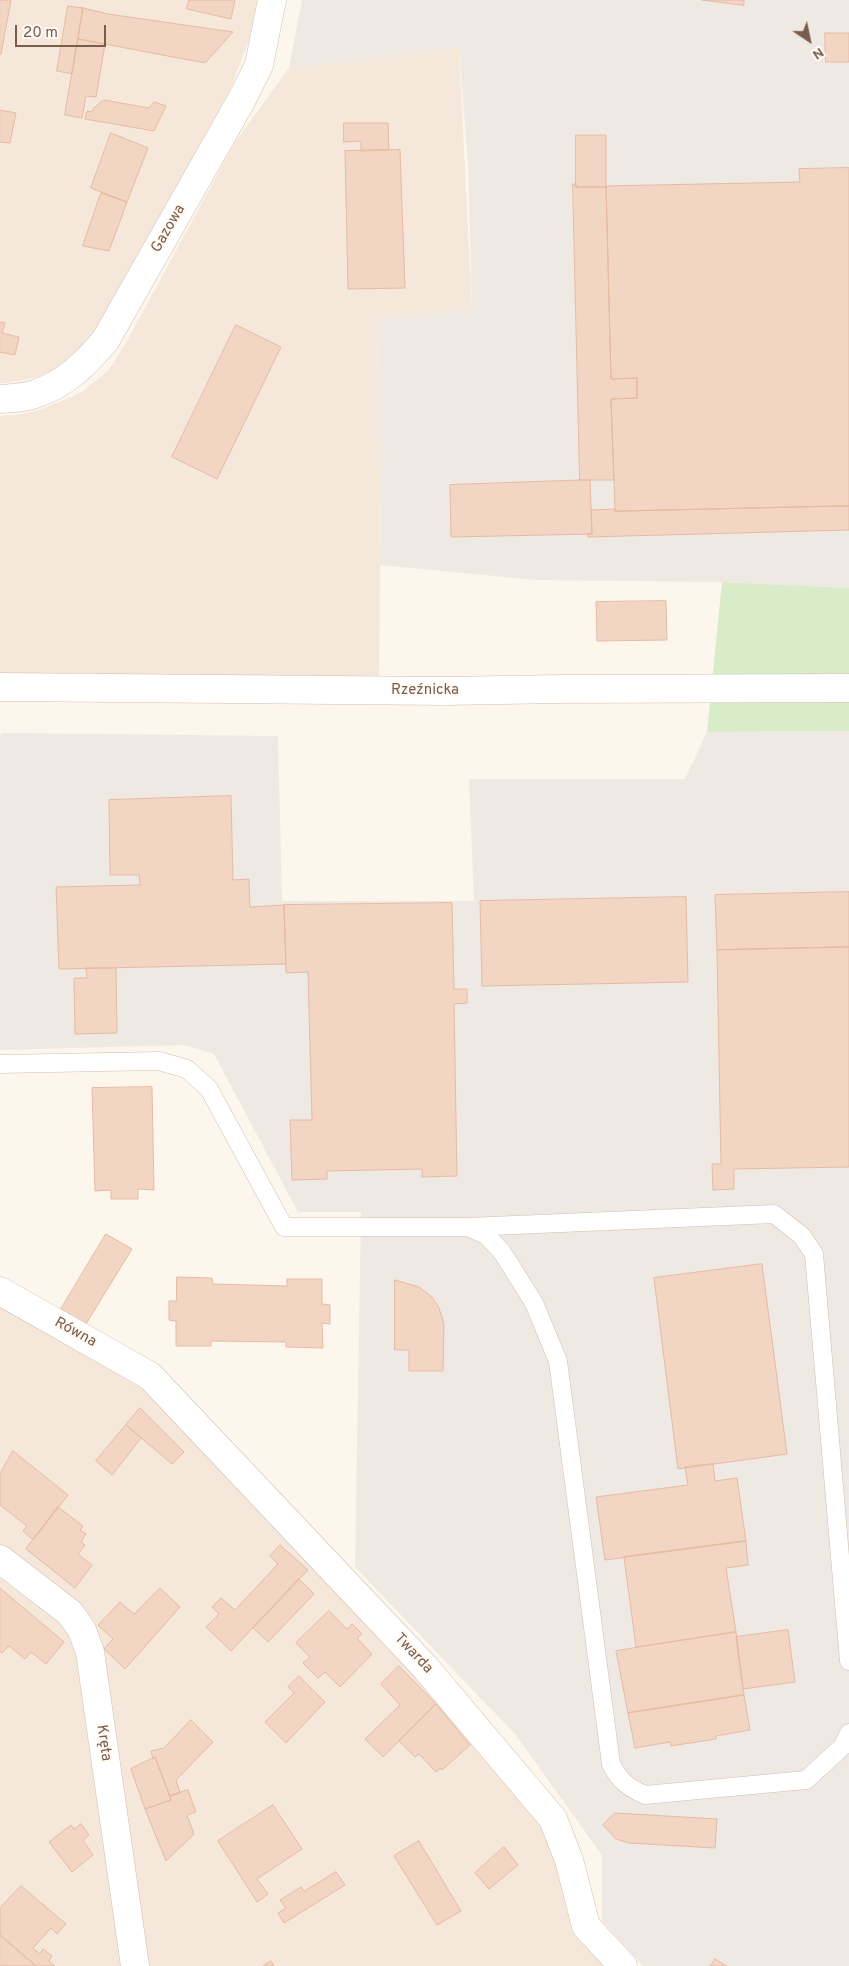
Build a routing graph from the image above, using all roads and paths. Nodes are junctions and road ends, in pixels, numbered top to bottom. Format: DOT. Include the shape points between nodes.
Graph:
graph roads {
  1 [pos="272,0"];
  2 [pos="0,399"];
  3 [pos="0,687"];
  4 [pos="849,688"];
  5 [pos="0,1064"];
  6 [pos="467,1227"];
  7 [pos="0,1291"];
  8 [pos="150,1376"];
  9 [pos="0,1559"];
  10 [pos="849,1661"];
  11 [pos="849,1733"];
  12 [pos="135,1966"];
  13 [pos="623,1966"];
  1 -- 2 [label="street, Gazowa" via="259,65 105,341 84,366 65,381 34,395"];
  3 -- 4 [label="street, Rzeźnicka" via="444,691"];
  5 -- 6 [label="lane" via="159,1061 187,1069 209,1089 284,1226"];
  6 -- 10 [label="lane" via="774,1214 802,1236 814,1254"];
  6 -- 11 [label="lane" via="486,1236 502,1252 534,1304 558,1361 611,1764 618,1776 629,1788 644,1795 806,1780 842,1747"];
  7 -- 8 [label="street, Równa"];
  8 -- 13 [label="street, Twarda" via="424,1666 553,1819 569,1860 586,1926"];
  9 -- 12 [label="street, Kręta" via="70,1614 82,1630 90,1652"];
}
